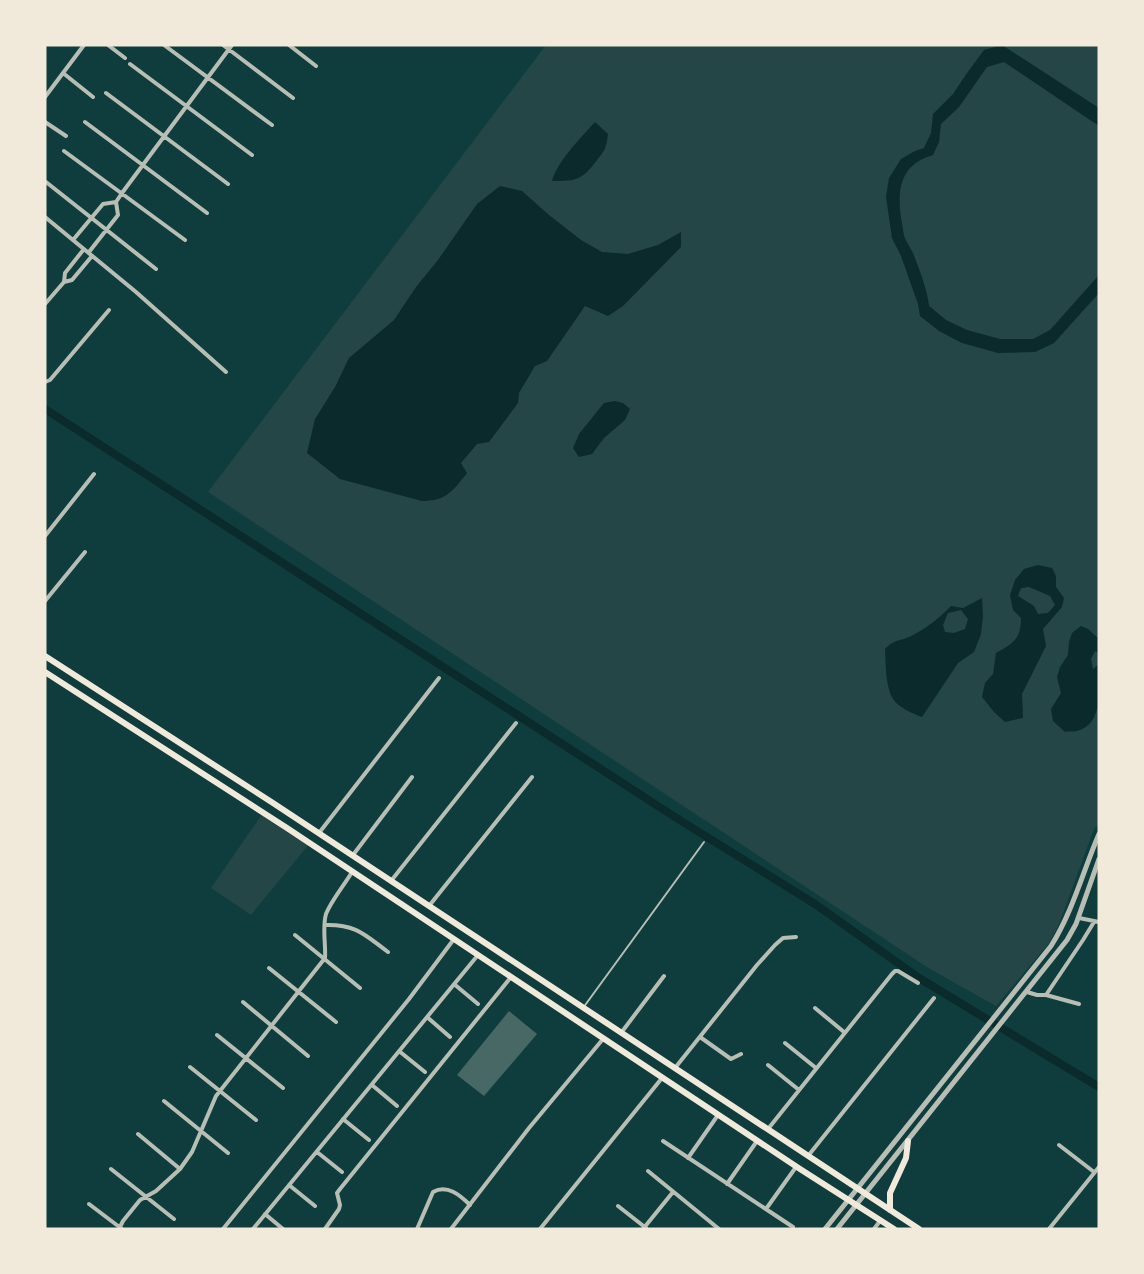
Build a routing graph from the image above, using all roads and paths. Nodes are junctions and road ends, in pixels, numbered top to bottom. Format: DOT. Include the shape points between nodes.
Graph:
graph roads {
  1 [pos="84,45"];
  2 [pos="108,45"];
  3 [pos="164,45"];
  4 [pos="223,45"];
  5 [pos="289,45"];
  6 [pos="230,47"];
  7 [pos="125,58"];
  8 [pos="130,64"];
  9 [pos="316,66"];
  10 [pos="63,73"];
  11 [pos="208,78"];
  12 [pos="106,93"];
  13 [pos="45,97"];
  14 [pos="93,97"];
  15 [pos="293,98"];
  16 [pos="186,106"];
  17 [pos="45,122"];
  18 [pos="85,122"];
  19 [pos="272,125"];
  20 [pos="66,136"];
  21 [pos="165,136"];
  22 [pos="64,151"];
  23 [pos="252,155"];
  24 [pos="143,165"];
  25 [pos="46,182"];
  26 [pos="228,184"];
  27 [pos="122,193"];
  28 [pos="116,202"];
  29 [pos="207,213"];
  30 [pos="45,217"];
  31 [pos="92,217"];
  32 [pos="107,230"];
  33 [pos="73,240"];
  34 [pos="185,240"];
  35 [pos="88,252"];
  36 [pos="156,269"];
  37 [pos="64,282"];
  38 [pos="45,304"];
  39 [pos="109,310"];
  40 [pos="226,372"];
  41 [pos="45,382"];
  42 [pos="94,474"];
  43 [pos="45,536"];
  44 [pos="85,552"];
  45 [pos="45,601"];
  46 [pos="45,656"];
  47 [pos="45,672"];
  48 [pos="439,678"];
  49 [pos="516,723"];
  50 [pos="412,777"];
  51 [pos="532,777"];
  52 [pos="319,833"];
  53 [pos="1099,834"];
  54 [pos="704,842"];
  55 [pos="353,855"];
  56 [pos="1099,859"];
  57 [pos="352,871"];
  58 [pos="391,880"];
  59 [pos="429,906"];
  60 [pos="1078,918"];
  61 [pos="1096,922"];
  62 [pos="325,925"];
  63 [pos="295,935"];
  64 [pos="796,937"];
  65 [pos="454,939"];
  66 [pos="388,952"];
  67 [pos="478,955"];
  68 [pos="325,958"];
  69 [pos="269,968"];
  70 [pos="664,976"];
  71 [pos="512,977"];
  72 [pos="918,983"];
  73 [pos="454,984"];
  74 [pos="360,988"];
  75 [pos="299,992"];
  76 [pos="1028,992"];
  77 [pos="1046,994"];
  78 [pos="934,998"];
  79 [pos="243,1002"];
  80 [pos="478,1004"];
  81 [pos="1079,1004"];
  82 [pos="583,1008"];
  83 [pos="814,1008"];
  84 [pos="427,1017"];
  85 [pos="994,1018"];
  86 [pos="336,1022"];
  87 [pos="1001,1024"];
  88 [pos="272,1026"];
  89 [pos="844,1032"];
  90 [pos="621,1033"];
  91 [pos="217,1035"];
  92 [pos="700,1037"];
  93 [pos="450,1038"];
  94 [pos="604,1038"];
  95 [pos="785,1043"];
  96 [pos="399,1051"];
  97 [pos="654,1054"];
  98 [pos="741,1054"];
  99 [pos="308,1056"];
  100 [pos="246,1058"];
  101 [pos="768,1065"];
  102 [pos="646,1066"];
  103 [pos="190,1067"];
  104 [pos="675,1068"];
  105 [pos="816,1068"];
  106 [pos="425,1072"];
  107 [pos="663,1077"];
  108 [pos="372,1085"];
  109 [pos="283,1088"];
  110 [pos="799,1090"];
  111 [pos="220,1091"];
  112 [pos="164,1101"];
  113 [pos="397,1106"];
  114 [pos="718,1114"];
  115 [pos="343,1119"];
  116 [pos="256,1120"];
  117 [pos="768,1129"];
  118 [pos="202,1131"];
  119 [pos="138,1134"];
  120 [pos="369,1140"];
  121 [pos="758,1140"];
  122 [pos="663,1141"];
  123 [pos="908,1141"];
  124 [pos="1059,1145"];
  125 [pos="316,1152"];
  126 [pos="228,1153"];
  127 [pos="808,1156"];
  128 [pos="688,1158"];
  129 [pos="796,1166"];
  130 [pos="1099,1167"];
  131 [pos="111,1169"];
  132 [pos="180,1169"];
  133 [pos="648,1171"];
  134 [pos="342,1172"];
  135 [pos="1095,1173"];
  136 [pos="727,1184"];
  137 [pos="289,1185"];
  138 [pos="857,1189"];
  139 [pos="673,1192"];
  140 [pos="866,1194"];
  141 [pos="146,1196"];
  142 [pos="849,1199"];
  143 [pos="89,1204"];
  144 [pos="470,1205"];
  145 [pos="857,1205"];
  146 [pos="315,1206"];
  147 [pos="618,1206"];
  148 [pos="766,1209"];
  149 [pos="890,1210"];
  150 [pos="265,1214"];
  151 [pos="174,1219"];
  152 [pos="881,1220"];
  153 [pos="793,1227"];
  154 [pos="120,1228"];
  155 [pos="645,1228"];
  156 [pos="223,1229"];
  157 [pos="253,1229"];
  158 [pos="283,1229"];
  159 [pos="325,1229"];
  160 [pos="417,1229"];
  161 [pos="451,1229"];
  162 [pos="540,1229"];
  163 [pos="719,1229"];
  164 [pos="825,1229"];
  165 [pos="837,1229"];
  166 [pos="874,1229"];
  167 [pos="894,1229"];
  168 [pos="919,1229"];
  169 [pos="1049,1229"];
  1 -- 10 [label="street"];
  2 -- 7 [label="street"];
  3 -- 11 [label="street"];
  4 -- 6 [label="street"];
  5 -- 9 [label="street"];
  6 -- 11 [label="street"];
  6 -- 15 [label="street"];
  8 -- 16 [label="street"];
  10 -- 13 [label="street"];
  10 -- 14 [label="street"];
  11 -- 16 [label="street"];
  11 -- 19 [label="street"];
  12 -- 21 [label="street"];
  16 -- 21 [label="street"];
  16 -- 23 [label="street"];
  17 -- 20 [label="street"];
  18 -- 24 [label="street"];
  21 -- 24 [label="street"];
  21 -- 26 [label="street"];
  22 -- 27 [label="street"];
  24 -- 27 [label="street"];
  24 -- 29 [label="street"];
  25 -- 31 [label="street"];
  27 -- 28 [label="street"];
  27 -- 34 [label="street"];
  28 -- 31 [label="street" via="103,204"];
  28 -- 32 [label="street" via="118,215"];
  30 -- 33 [label="street"];
  31 -- 32 [label="street"];
  31 -- 33 [label="street"];
  32 -- 35 [label="street"];
  32 -- 36 [label="street"];
  33 -- 35 [label="street"];
  35 -- 37 [label="street" via="65,273"];
  35 -- 37 [label="street" via="72,280"];
  35 -- 40 [label="street"];
  37 -- 38 [label="street"];
  39 -- 41 [label="street"];
  42 -- 43 [label="street"];
  44 -- 45 [label="street"];
  46 -- 52 [label="main road"];
  47 -- 57 [label="main road"];
  48 -- 52 [label="street"];
  49 -- 58 [label="street"];
  50 -- 55 [label="street"];
  51 -- 59 [label="street"];
  52 -- 55 [label="main road"];
  53 -- 85 [label="street" via="1061,931"];
  54 -- 82 [label="lane"];
  55 -- 58 [label="main road"];
  56 -- 60 [label="street"];
  57 -- 62 [label="street" via="326,914"];
  57 -- 65 [label="main road"];
  58 -- 59 [label="main road"];
  59 -- 82 [label="main road"];
  60 -- 61 [label="street"];
  60 -- 76 [label="street" via="1067,940"];
  61 -- 77 [label="street"];
  62 -- 66 [label="street" via="359,930"];
  62 -- 68 [label="street"];
  63 -- 68 [label="street"];
  64 -- 92 [label="street" via="783,938 775,945"];
  65 -- 67 [label="main road"];
  65 -- 156 [label="street"];
  67 -- 71 [label="main road"];
  67 -- 73 [label="street"];
  68 -- 74 [label="street"];
  68 -- 75 [label="street"];
  69 -- 75 [label="street"];
  70 -- 90 [label="street"];
  71 -- 94 [label="main road"];
  71 -- 159 [label="street" via="337,1193 339,1209"];
  72 -- 89 [label="street" via="895,971"];
  73 -- 80 [label="street"];
  73 -- 84 [label="street"];
  75 -- 86 [label="street"];
  75 -- 88 [label="street"];
  76 -- 77 [label="street"];
  76 -- 87 [label="street"];
  77 -- 81 [label="street"];
  78 -- 127 [label="street"];
  79 -- 88 [label="street"];
  82 -- 90 [label="main road"];
  83 -- 89 [label="street"];
  84 -- 93 [label="street"];
  84 -- 96 [label="street"];
  85 -- 87 [label="street"];
  85 -- 138 [label="street"];
  87 -- 123 [label="street"];
  88 -- 99 [label="street"];
  88 -- 100 [label="street"];
  89 -- 105 [label="street"];
  90 -- 97 [label="main road"];
  91 -- 100 [label="street"];
  92 -- 98 [label="street" via="731,1059"];
  92 -- 104 [label="street"];
  94 -- 102 [label="main road"];
  94 -- 144 [label="street"];
  95 -- 105 [label="street"];
  96 -- 106 [label="street"];
  96 -- 108 [label="street"];
  97 -- 102 [label="main road"];
  97 -- 104 [label="main road"];
  100 -- 109 [label="street"];
  100 -- 111 [label="street"];
  101 -- 110 [label="street"];
  102 -- 107 [label="main road"];
  103 -- 111 [label="street"];
  104 -- 117 [label="main road"];
  105 -- 110 [label="street"];
  107 -- 114 [label="main road"];
  107 -- 162 [label="street"];
  108 -- 113 [label="street"];
  108 -- 115 [label="street"];
  110 -- 117 [label="street"];
  111 -- 116 [label="street"];
  111 -- 118 [label="street"];
  112 -- 118 [label="street"];
  114 -- 121 [label="main road"];
  114 -- 128 [label="street"];
  115 -- 120 [label="street"];
  115 -- 125 [label="street"];
  117 -- 127 [label="main road"];
  118 -- 126 [label="street"];
  118 -- 132 [label="street"];
  119 -- 132 [label="street"];
  121 -- 129 [label="main road"];
  121 -- 136 [label="street"];
  122 -- 128 [label="street"];
  123 -- 140 [label="street"];
  123 -- 149 [label="main road" via="906,1158 890,1192"];
  124 -- 135 [label="street"];
  125 -- 134 [label="street"];
  125 -- 137 [label="street"];
  127 -- 138 [label="main road"];
  128 -- 136 [label="street"];
  129 -- 142 [label="main road"];
  129 -- 148 [label="street"];
  130 -- 135 [label="street"];
  131 -- 141 [label="street"];
  132 -- 141 [label="street"];
  133 -- 139 [label="street"];
  135 -- 169 [label="street"];
  136 -- 148 [label="street"];
  137 -- 146 [label="street"];
  137 -- 150 [label="street"];
  138 -- 140 [label="main road"];
  138 -- 142 [label="street"];
  139 -- 155 [label="street"];
  139 -- 163 [label="street"];
  140 -- 145 [label="street"];
  140 -- 149 [label="main road"];
  141 -- 151 [label="street"];
  141 -- 154 [label="street"];
  142 -- 145 [label="main road"];
  142 -- 164 [label="street"];
  143 -- 154 [label="street"];
  144 -- 160 [label="street" via="450,1190 436,1190"];
  144 -- 161 [label="street"];
  145 -- 152 [label="main road"];
  145 -- 165 [label="street"];
  147 -- 155 [label="street"];
  148 -- 153 [label="street"];
  149 -- 168 [label="main road"];
  150 -- 157 [label="street"];
  150 -- 158 [label="street"];
  152 -- 166 [label="street"];
  152 -- 167 [label="main road"];
}
